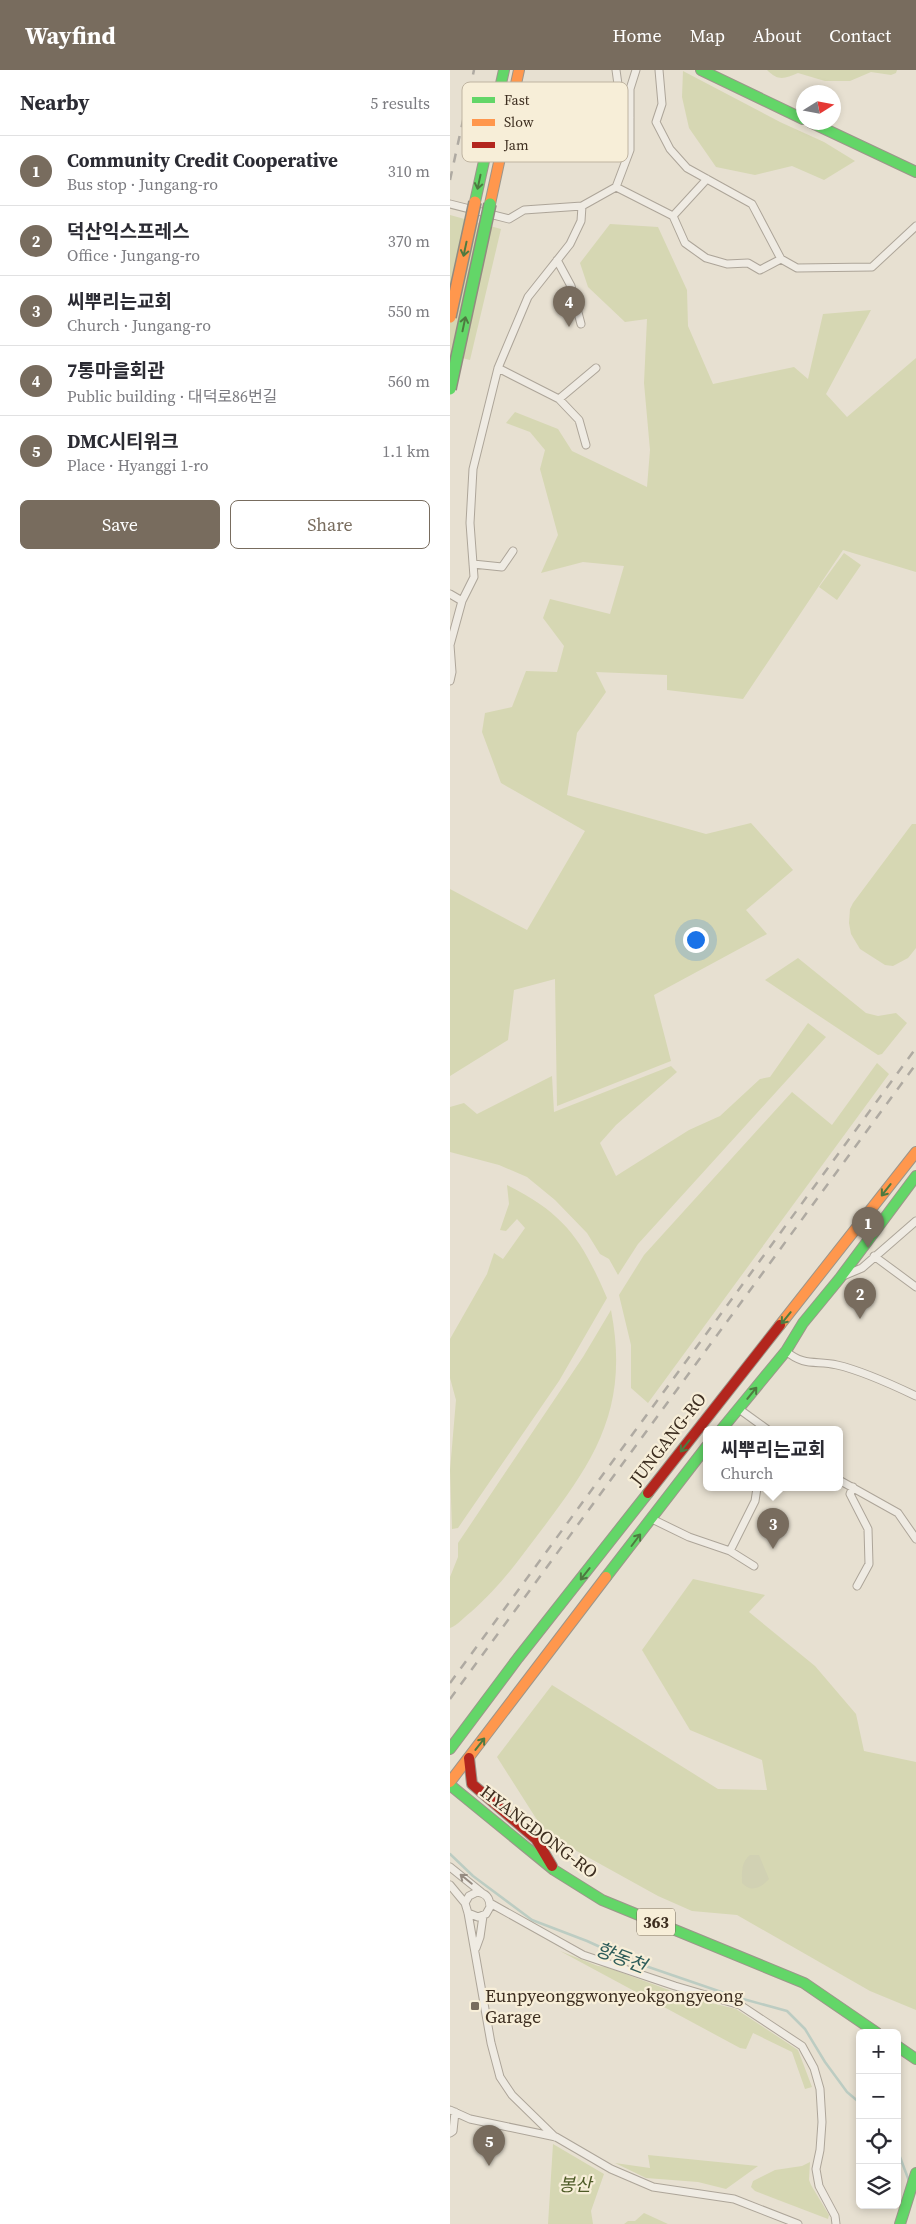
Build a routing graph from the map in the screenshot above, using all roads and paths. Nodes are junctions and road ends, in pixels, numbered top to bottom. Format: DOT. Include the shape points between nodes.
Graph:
graph roads {
  1 [pos="636,70"];
  2 [pos="659,70"];
  3 [pos="701,70"];
  4 [pos="628,115"];
  5 [pos="796,115"];
  6 [pos="630,117"];
  7 [pos="827,130"];
  8 [pos="628,155"];
  9 [pos="484,162"];
  10 [pos="499,162"];
  11 [pos="625,162"];
  12 [pos="914,171"];
  13 [pos="707,179"];
  14 [pos="616,187"];
  15 [pos="450,204"];
  16 [pos="582,206"];
  17 [pos="673,216"];
  18 [pos="916,226"];
  19 [pos="782,259"];
  20 [pos="557,260"];
  21 [pos="450,317"];
  22 [pos="581,324"];
  23 [pos="498,368"];
  24 [pos="596,368"];
  25 [pos="450,389"];
  26 [pos="559,400"];
  27 [pos="586,445"];
  28 [pos="513,552"];
  29 [pos="473,564"];
  30 [pos="450,594"];
  31 [pos="462,601"];
  32 [pos="450,681"];
  33 [pos="916,1152"];
  34 [pos="916,1176"];
  35 [pos="916,1221"];
  36 [pos="874,1256"];
  37 [pos="840,1278"];
  38 [pos="916,1287"];
  39 [pos="786,1351"];
  40 [pos="916,1396"];
  41 [pos="739,1409"];
  42 [pos="724,1426"];
  43 [pos="762,1426"];
  44 [pos="703,1451"];
  45 [pos="843,1482"];
  46 [pos="853,1487"];
  47 [pos="756,1491"];
  48 [pos="652,1519"];
  49 [pos="916,1539"];
  50 [pos="730,1551"];
  51 [pos="754,1566"];
  52 [pos="857,1586"];
  53 [pos="450,1750"];
  54 [pos="469,1758"];
  55 [pos="450,1784"];
  56 [pos="450,1867"];
  57 [pos="554,1870"];
  58 [pos="450,1885"];
  59 [pos="481,1892"];
  60 [pos="490,1903"];
  61 [pos="465,1904"];
  62 [pos="468,1913"];
  63 [pos="483,1916"];
  64 [pos="476,1948"];
  65 [pos="871,2029"];
  66 [pos="901,2049"];
  67 [pos="916,2059"];
  68 [pos="452,2111"];
  69 [pos="450,2133"];
  70 [pos="556,2137"];
  71 [pos="916,2173"];
  72 [pos="798,2224"];
  73 [pos="836,2224"];
  74 [pos="900,2224"];
  1 -- 6 [label="street" via="630,89"];
  2 -- 13 [label="street" via="662,104 656,122 670,149 687,168"];
  3 -- 5 [label="main road"];
  4 -- 6 [label="street"];
  6 -- 8 [label="street"];
  7 -- 12 [label="main road"];
  9 -- 21 [label="main road, one-way, bridge"];
  25 -- 10 [label="main road, one-way, bridge"];
  11 -- 14 [label="street"];
  13 -- 17 [label="street"];
  13 -- 19 [label="street" via="752,204"];
  14 -- 16 [label="street"];
  14 -- 17 [label="street"];
  15 -- 16 [label="street" via="509,219 524,210"];
  16 -- 20 [label="street" via="581,220 570,244"];
  17 -- 19 [label="street" via="685,243 706,258 727,264 748,263 760,270"];
  18 -- 19 [label="street" via="872,267 797,268"];
  20 -- 22 [label="street" via="571,286"];
  20 -- 23 [label="street" via="528,297"];
  23 -- 26 [label="street"];
  23 -- 29 [label="street" via="473,469 470,523"];
  24 -- 26 [label="street"];
  26 -- 27 [label="street" via="579,420"];
  28 -- 29 [label="street" via="502,567"];
  29 -- 31 [label="street" via="474,576"];
  30 -- 31 [label="street"];
  31 -- 32 [label="street" via="450,645"];
  33 -- 53 [label="main road, JUNGANG-RO, one-way" via="518,1658"];
  34 -- 37 [label="main road, JUNGANG-RO"];
  35 -- 36 [label="street"];
  36 -- 37 [label="street" via="862,1268"];
  36 -- 38 [label="street"];
  37 -- 39 [label="main road, JUNGANG-RO" via="803,1323"];
  39 -- 40 [label="street" via="812,1364 836,1365"];
  41 -- 39 [label="main road, JUNGANG-RO, one-way"];
  41 -- 42 [label="main road, JUNGANG-RO"];
  41 -- 43 [label="street"];
  44 -- 48 [label="main road, JUNGANG-RO"];
  45 -- 46 [label="street"];
  46 -- 49 [label="street" via="898,1513"];
  46 -- 52 [label="street" via="850,1494 868,1529 869,1564"];
  47 -- 50 [label="street"];
  48 -- 50 [label="street" via="689,1537"];
  54 -- 48 [label="main road, JUNGANG-RO, one-way"];
  50 -- 51 [label="street"];
  54 -- 55 [label="main road, JUNGANG-RO"];
  54 -- 57 [label="main road" via="472,1784 536,1839"];
  55 -- 57 [label="main road, HYANGDONG-RO / 363"];
  59 -- 56 [label="street, one-way"];
  57 -- 65 [label="main road, HYANGDONG-RO / 363" via="602,1900 804,1982"];
  58 -- 61 [label="street"];
  59 -- 60 [label="street" via="486,1894"];
  59 -- 61 [label="street" via="469,1896"];
  60 -- 63 [label="street"];
  60 -- 73 [label="street" via="583,1955 740,2005 802,2046 814,2068 820,2089 822,2122 816,2169 819,2186"];
  61 -- 62 [label="street"];
  62 -- 63 [label="street"];
  62 -- 64 [label="street"];
  63 -- 64 [label="street"];
  64 -- 70 [label="street" via="491,2043 500,2077 512,2095"];
  66 -- 67 [label="main road"];
  68 -- 69 [label="street" via="453,2131"];
  68 -- 70 [label="street" via="470,2119"];
  70 -- 72 [label="street" via="611,2170 653,2187 734,2199"];
  71 -- 74 [label="main road"];
}
